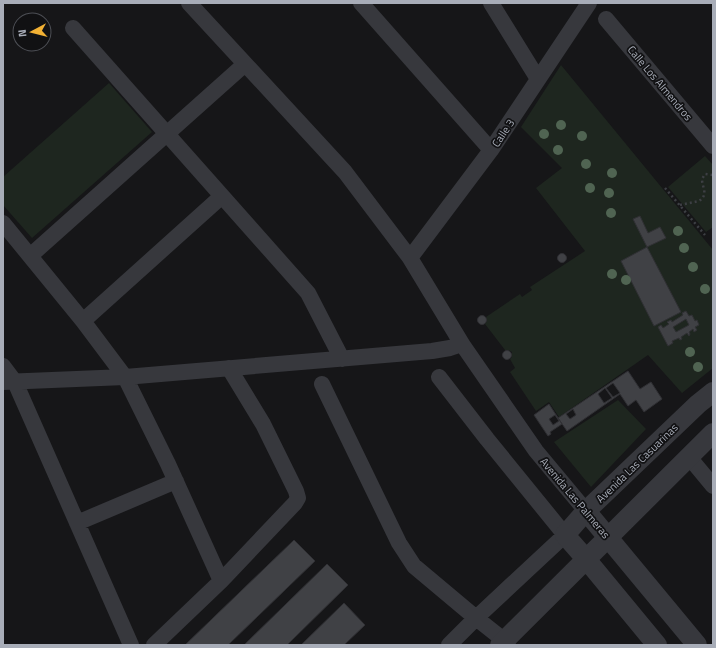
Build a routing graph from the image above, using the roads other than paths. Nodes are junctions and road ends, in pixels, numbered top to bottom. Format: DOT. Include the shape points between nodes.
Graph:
graph roads {
  1 [pos="190,3"];
  2 [pos="361,3"];
  3 [pos="491,3"];
  4 [pos="589,3"];
  5 [pos="606,19"];
  6 [pos="73,28"];
  7 [pos="244,64"];
  8 [pos="538,79"];
  9 [pos="166,133"];
  10 [pos="713,146"];
  11 [pos="491,150"];
  12 [pos="222,196"];
  13 [pos="3,223"];
  14 [pos="30,256"];
  15 [pos="410,258"];
  16 [pos="83,321"];
  17 [pos="462,344"];
  18 [pos="342,359"];
  19 [pos="3,366"];
  20 [pos="229,368"];
  21 [pos="126,377"];
  22 [pos="439,377"];
  23 [pos="9,382"];
  24 [pos="322,384"];
  25 [pos="713,392"];
  26 [pos="713,433"];
  27 [pos="689,457"];
  28 [pos="176,481"];
  29 [pos="713,486"];
  30 [pos="586,511"];
  31 [pos="77,523"];
  32 [pos="565,535"];
  33 [pos="608,537"];
  34 [pos="586,559"];
  35 [pos="221,581"];
  36 [pos="476,618"];
  37 [pos="504,644"];
  38 [pos="131,645"];
  39 [pos="154,645"];
  40 [pos="450,645"];
  41 [pos="657,645"];
  42 [pos="697,645"];
  1 -- 7 [label="street, Avenida Las Palmeras"];
  2 -- 11 [label="street"];
  3 -- 8 [label="street"];
  4 -- 8 [label="street, Calle 3"];
  5 -- 10 [label="street, Calle Los Almendros"];
  6 -- 9 [label="street"];
  7 -- 9 [label="street"];
  7 -- 15 [label="street, Avenida Las Palmeras" via="345,172"];
  8 -- 11 [label="street, Calle 3"];
  9 -- 12 [label="street"];
  9 -- 14 [label="street"];
  11 -- 15 [label="street, Calle 3"];
  12 -- 16 [label="street"];
  12 -- 18 [label="street" via="308,293"];
  13 -- 14 [label="street"];
  14 -- 16 [label="street"];
  15 -- 17 [label="street, Avenida Las Palmeras"];
  16 -- 21 [label="street"];
  17 -- 18 [label="street" via="432,351"];
  17 -- 30 [label="street, Avenida Las Palmeras" via="536,451"];
  18 -- 20 [label="street"];
  19 -- 23 [label="street"];
  20 -- 21 [label="street"];
  20 -- 35 [label="street" via="263,424 298,498"];
  21 -- 23 [label="street"];
  21 -- 28 [label="street"];
  22 -- 32 [label="street"];
  23 -- 31 [label="street"];
  24 -- 36 [label="street" via="399,543 414,566"];
  25 -- 30 [label="street, Avenida Las Casuarinas"];
  26 -- 27 [label="street"];
  27 -- 29 [label="street"];
  27 -- 33 [label="street"];
  28 -- 31 [label="street"];
  28 -- 35 [label="street"];
  30 -- 32 [label="street, Avenida Las Casuarinas"];
  30 -- 33 [label="street, Avenida Las Palmeras"];
  31 -- 38 [label="street"];
  32 -- 34 [label="street"];
  32 -- 36 [label="street, Avenida Las Casuarinas"];
  33 -- 34 [label="street"];
  33 -- 42 [label="street, Avenida Las Palmeras"];
  34 -- 37 [label="street"];
  34 -- 41 [label="street"];
  35 -- 39 [label="street"];
  36 -- 37 [label="street"];
  36 -- 40 [label="street, Avenida Las Casuarinas"];
}
